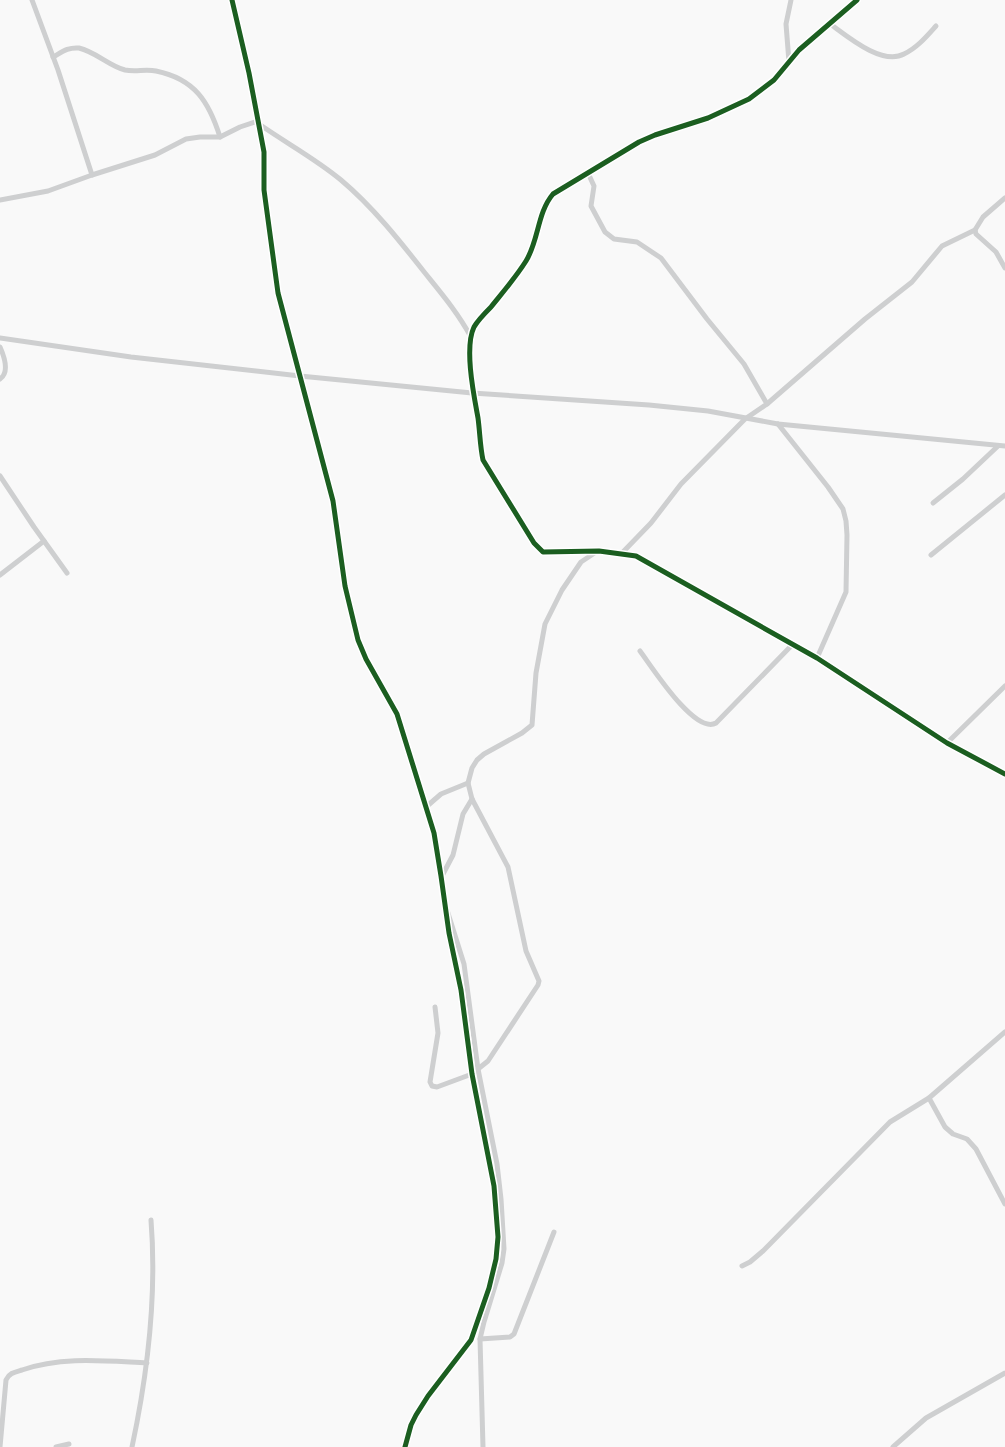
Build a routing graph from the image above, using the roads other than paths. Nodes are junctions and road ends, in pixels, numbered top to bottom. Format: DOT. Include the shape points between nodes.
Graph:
graph roads {
  1 [pos="32,0"];
  2 [pos="232,0"];
  3 [pos="791,0"];
  4 [pos="857,0"];
  5 [pos="829,23"];
  6 [pos="936,26"];
  7 [pos="53,58"];
  8 [pos="789,62"];
  9 [pos="259,123"];
  10 [pos="220,137"];
  11 [pos="588,173"];
  12 [pos="92,175"];
  13 [pos="1005,198"];
  14 [pos="0,199"];
  15 [pos="975,230"];
  16 [pos="1005,268"];
  17 [pos="0,338"];
  18 [pos="471,338"];
  19 [pos="0,347"];
  20 [pos="300,376"];
  21 [pos="0,379"];
  22 [pos="472,393"];
  23 [pos="767,404"];
  24 [pos="745,419"];
  25 [pos="778,424"];
  26 [pos="998,446"];
  27 [pos="1005,446"];
  28 [pos="0,476"];
  29 [pos="1005,495"];
  30 [pos="933,503"];
  31 [pos="44,542"];
  32 [pos="599,551"];
  33 [pos="622,553"];
  34 [pos="931,555"];
  35 [pos="67,573"];
  36 [pos="0,575"];
  37 [pos="793,644"];
  38 [pos="640,651"];
  39 [pos="816,658"];
  40 [pos="1005,686"];
  41 [pos="947,743"];
  42 [pos="1005,774"];
  43 [pos="468,783"];
  44 [pos="472,799"];
  45 [pos="426,807"];
  46 [pos="442,876"];
  47 [pos="444,900"];
  48 [pos="435,1007"];
  49 [pos="1005,1032"];
  50 [pos="478,1069"];
  51 [pos="472,1074"];
  52 [pos="929,1098"];
  53 [pos="1005,1204"];
  54 [pos="151,1220"];
  55 [pos="554,1232"];
  56 [pos="742,1266"];
  57 [pos="480,1340"];
  58 [pos="147,1363"];
  59 [pos="1005,1373"];
  60 [pos="69,1444"];
  61 [pos="0,1447"];
  62 [pos="56,1447"];
  63 [pos="132,1447"];
  64 [pos="405,1447"];
  65 [pos="482,1447"];
  66 [pos="893,1447"];
  1 -- 7 [label="street"];
  2 -- 9 [label="street"];
  3 -- 8 [label="street" via="786,24"];
  4 -- 5 [label="street"];
  5 -- 6 [label="street" via="876,54 888,57 904,55"];
  5 -- 8 [label="street"];
  7 -- 10 [label="street" via="65,50 80,48 126,70 155,71 174,76 193,88 205,102"];
  7 -- 12 [label="street"];
  8 -- 11 [label="street" via="774,80 749,100 639,142"];
  9 -- 10 [label="street" via="240,127"];
  9 -- 18 [label="street" via="342,180 367,205 447,299"];
  9 -- 20 [label="street" via="278,293"];
  10 -- 12 [label="street" via="193,137 155,155"];
  11 -- 18 [label="street" via="548,200 526,261 475,326"];
  11 -- 23 [label="street" via="594,186 591,206 605,232 614,239 637,242 661,258 744,364"];
  12 -- 14 [label="street" via="29,196"];
  13 -- 15 [label="street" via="983,217"];
  15 -- 16 [label="street" via="996,252"];
  15 -- 23 [label="street" via="942,246 912,282"];
  17 -- 20 [label="street"];
  18 -- 22 [label="street"];
  19 -- 21 [label="street" via="6,370"];
  20 -- 22 [label="street"];
  20 -- 45 [label="street" via="332,501 345,586 356,632 366,659 397,714"];
  22 -- 24 [label="street" via="649,405 708,411"];
  22 -- 32 [label="street" via="484,460 534,543 548,553"];
  23 -- 24 [label="street"];
  24 -- 25 [label="street"];
  24 -- 33 [label="street" via="681,484 652,523"];
  25 -- 26 [label="street"];
  25 -- 39 [label="street" via="828,486 846,521 846,592"];
  26 -- 27 [label="street"];
  26 -- 30 [label="street"];
  28 -- 31 [label="street"];
  29 -- 34 [label="street"];
  31 -- 35 [label="street"];
  31 -- 36 [label="street"];
  32 -- 33 [label="street"];
  32 -- 43 [label="street" via="581,562 545,624 536,673 532,725 477,760"];
  33 -- 37 [label="street" via="644,559"];
  37 -- 38 [label="street" via="716,723 709,725 701,723 682,707"];
  37 -- 39 [label="street"];
  39 -- 41 [label="street"];
  40 -- 41 [label="street"];
  41 -- 42 [label="street"];
  43 -- 44 [label="street"];
  43 -- 45 [label="street" via="442,794"];
  44 -- 46 [label="street" via="463,814 453,855"];
  44 -- 50 [label="street" via="508,867 526,951 539,981 488,1061"];
  45 -- 46 [label="street"];
  46 -- 47 [label="street"];
  47 -- 50 [label="street" via="464,964"];
  47 -- 51 [label="street"];
  48 -- 51 [label="street" via="438,1033 432,1086"];
  49 -- 52 [label="street"];
  50 -- 57 [label="street" via="497,1164 504,1250"];
  51 -- 64 [label="street" via="494,1186 498,1237 496,1260 471,1340 416,1415"];
  52 -- 53 [label="street" via="945,1127 967,1139 976,1149"];
  52 -- 56 [label="street" via="890,1122 763,1251"];
  54 -- 58 [label="street" via="153,1300"];
  55 -- 57 [label="street" via="514,1334"];
  57 -- 65 [label="street"];
  58 -- 61 [label="street" via="56,1361 10,1374 6,1380"];
  58 -- 63 [label="street"];
  59 -- 66 [label="street" via="926,1418"];
  60 -- 62 [label="street"];
}
